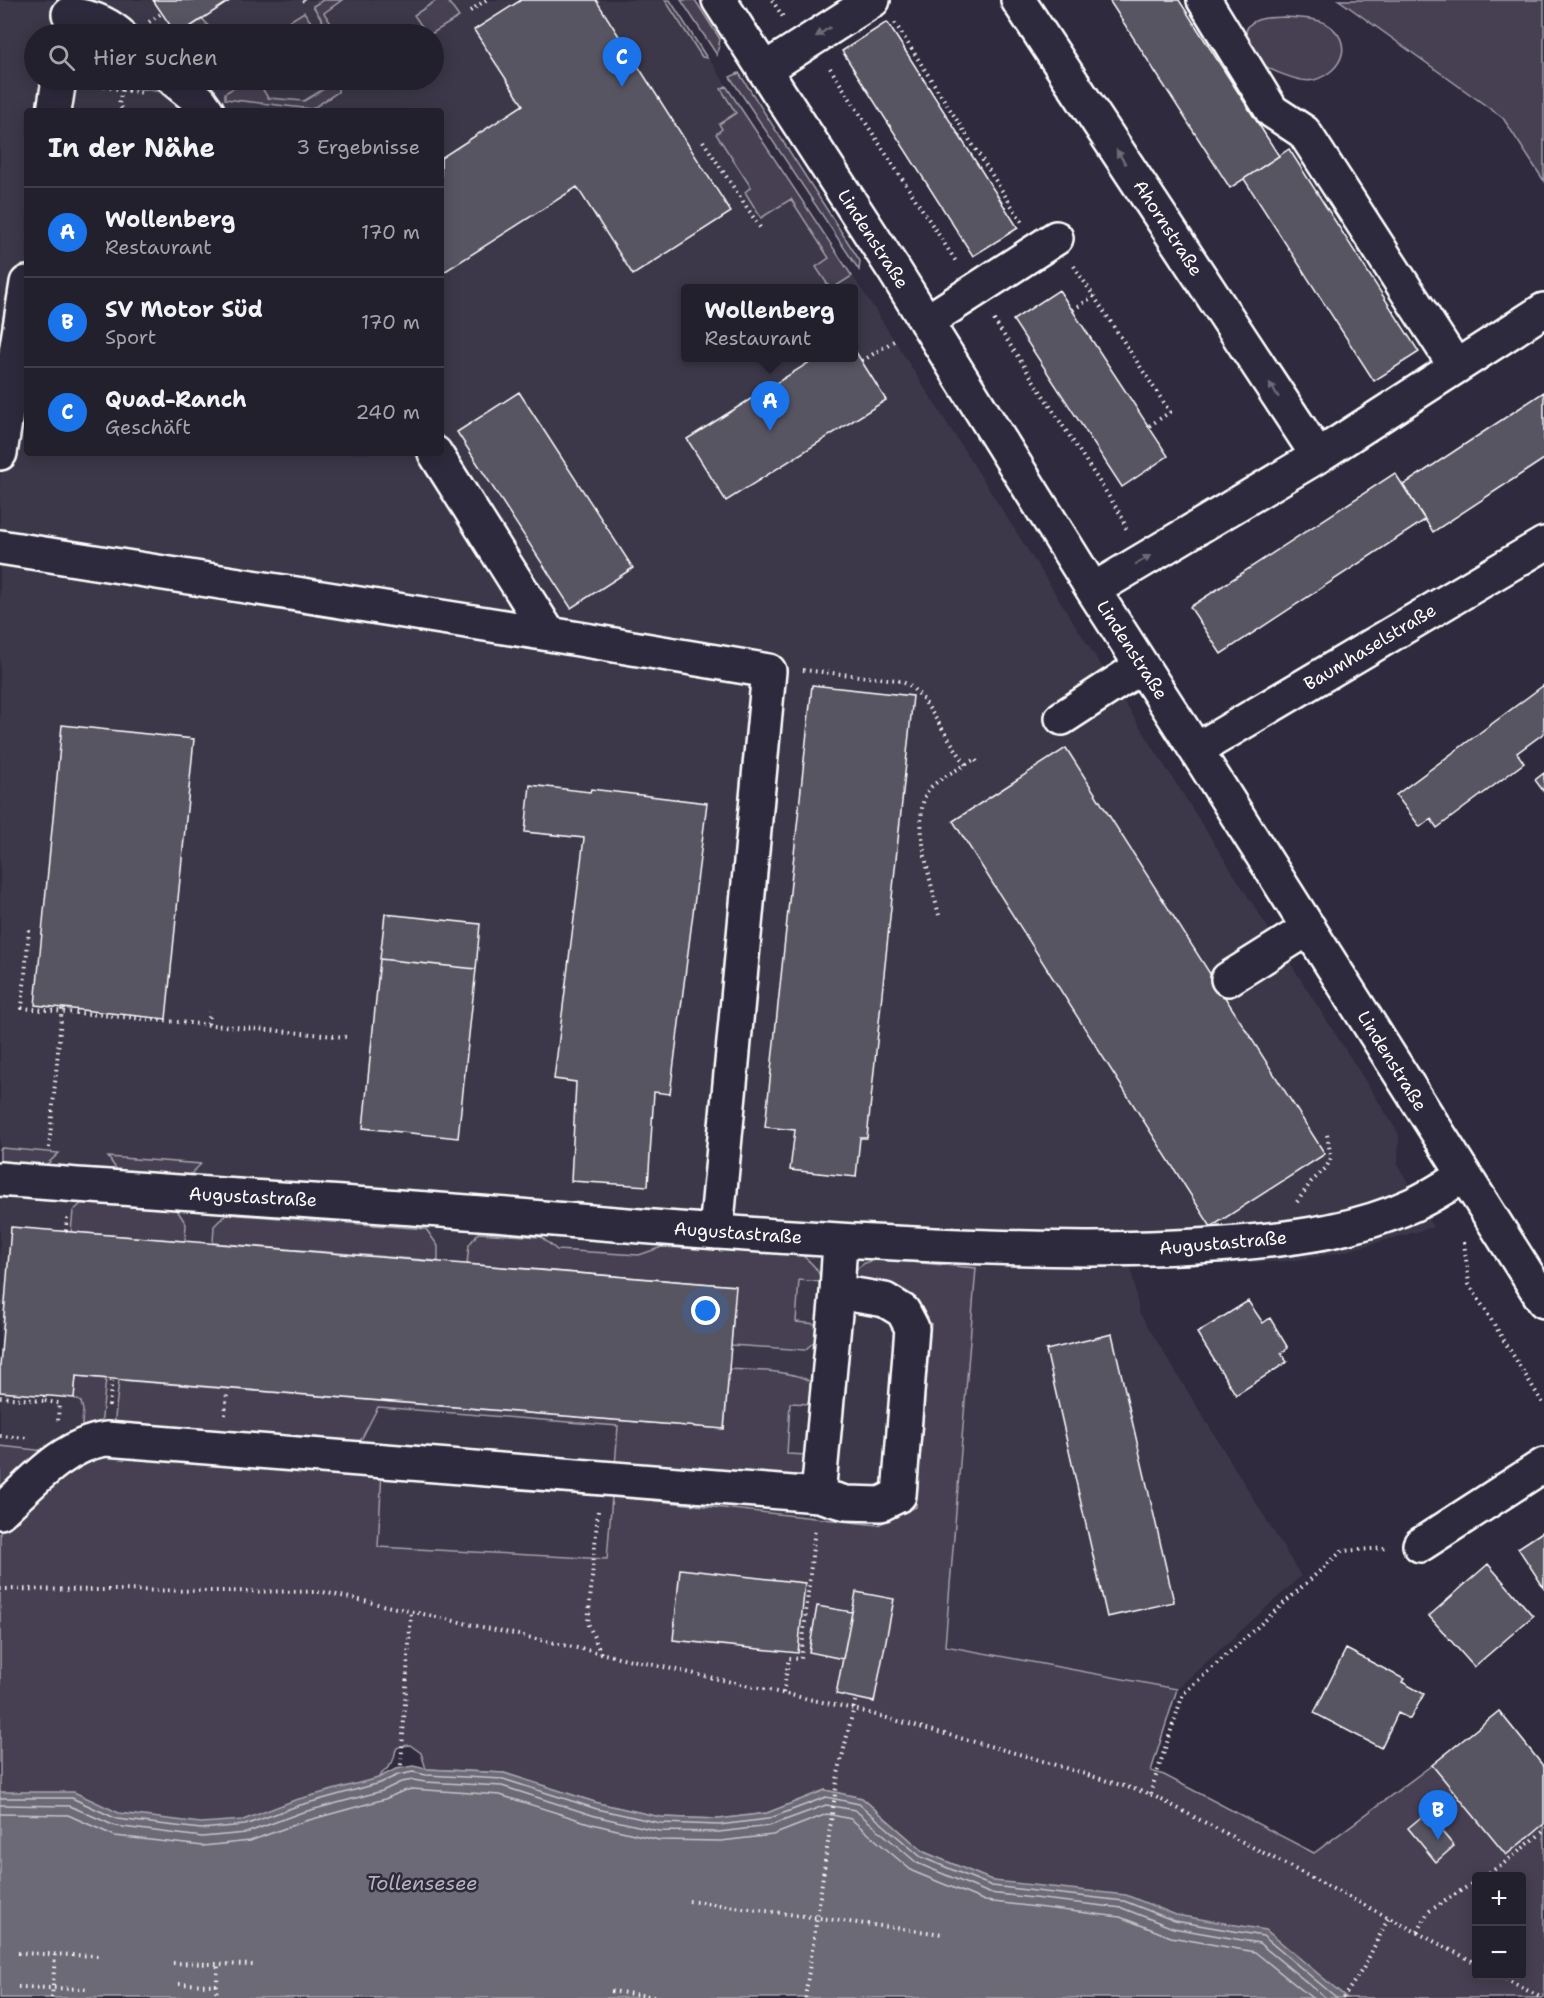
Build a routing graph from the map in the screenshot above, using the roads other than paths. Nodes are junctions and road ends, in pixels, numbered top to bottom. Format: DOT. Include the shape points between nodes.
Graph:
graph roads {
  1 [pos="719,0"];
  2 [pos="1018,0"];
  3 [pos="1204,0"];
  4 [pos="65,10"];
  5 [pos="883,10"];
  6 [pos="106,24"];
  7 [pos="764,70"];
  8 [pos="185,90"];
  9 [pos="203,106"];
  10 [pos="1048,243"];
  11 [pos="24,302"];
  12 [pos="1544,310"];
  13 [pos="926,322"];
  14 [pos="1456,367"];
  15 [pos="0,453"];
  16 [pos="437,456"];
  17 [pos="1318,456"];
  18 [pos="1544,544"];
  19 [pos="0,547"];
  20 [pos="1093,590"];
  21 [pos="549,634"];
  22 [pos="1142,666"];
  23 [pos="1062,718"];
  24 [pos="1196,750"];
  25 [pos="1309,928"];
  26 [pos="1228,979"];
  27 [pos="1464,1176"];
  28 [pos="0,1179"];
  29 [pos="716,1232"];
  30 [pos="840,1240"];
  31 [pos="837,1292"];
  32 [pos="1544,1301"];
  33 [pos="1544,1465"];
  34 [pos="818,1494"];
  35 [pos="0,1512"];
  36 [pos="1420,1545"];
  1 -- 7 [label="street, Lindenstraße"];
  17 -- 2 [label="street, Ahornstraße, one-way"];
  3 -- 14 [label="street" via="1272,111 1304,132"];
  4 -- 6 [label="street"];
  5 -- 7 [label="street, one-way"];
  7 -- 13 [label="street, Lindenstraße"];
  8 -- 9 [label="street"];
  10 -- 13 [label="street"];
  11 -- 15 [label="street"];
  12 -- 14 [label="street"];
  13 -- 20 [label="street, Lindenstraße"];
  14 -- 17 [label="street"];
  16 -- 21 [label="street"];
  20 -- 17 [label="street, one-way"];
  18 -- 24 [label="street, Baumhaselstraße"];
  19 -- 21 [label="street"];
  20 -- 22 [label="street, Lindenstraße"];
  21 -- 29 [label="street" via="769,670"];
  22 -- 23 [label="street"];
  22 -- 24 [label="street, Lindenstraße"];
  24 -- 25 [label="street, Lindenstraße"];
  25 -- 26 [label="street"];
  25 -- 27 [label="street, Lindenstraße"];
  27 -- 30 [label="street, Augustastraße" via="1411,1206 1334,1230 1288,1239 1183,1248 1058,1250"];
  27 -- 32 [label="street, Lindenstraße"];
  28 -- 29 [label="street, Augustastraße"];
  29 -- 30 [label="street, Augustastraße"];
  30 -- 31 [label="street"];
  31 -- 34 [label="street"];
  31 -- 34 [label="street" via="885,1300 903,1311 912,1328 898,1495 880,1504 846,1503"];
  33 -- 36 [label="street"];
  34 -- 35 [label="street" via="106,1439 79,1446 60,1458"];
}
